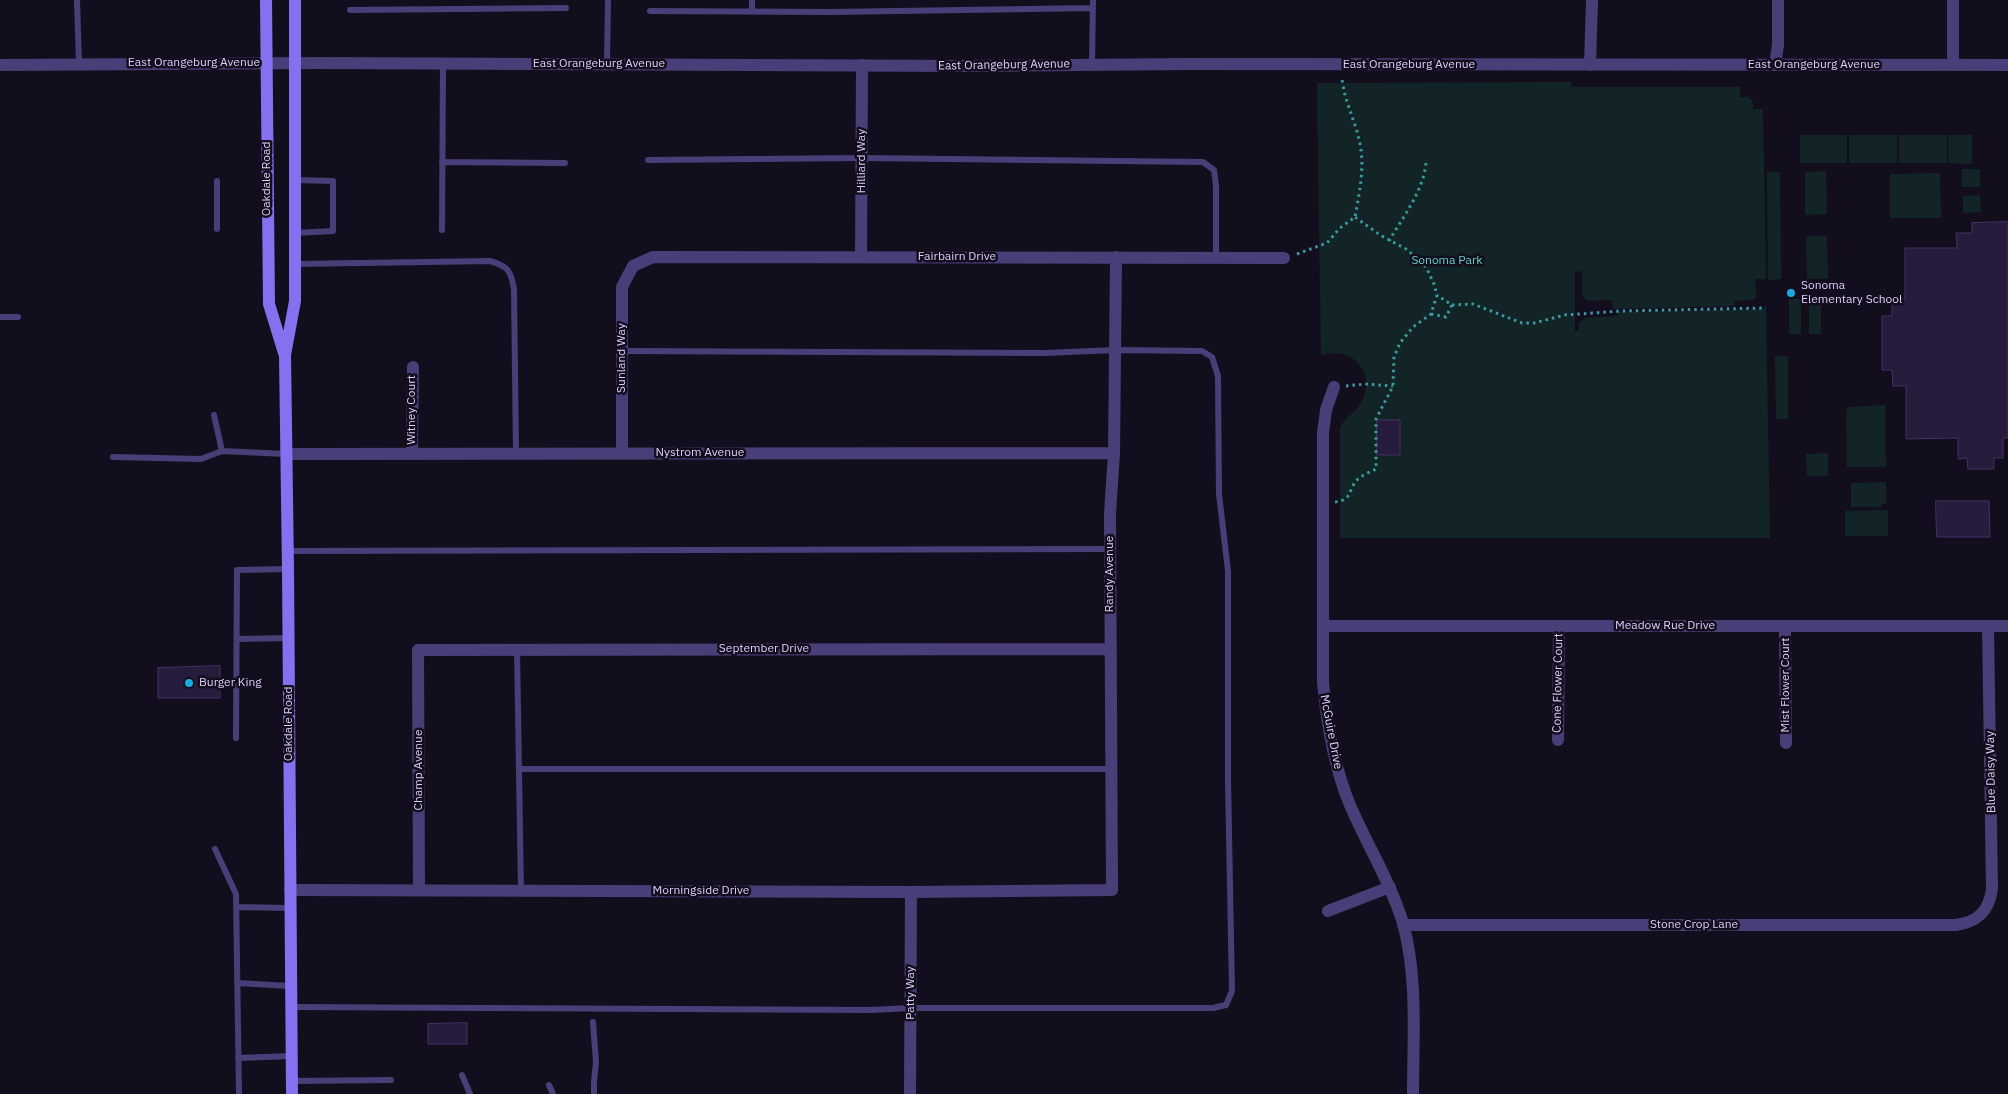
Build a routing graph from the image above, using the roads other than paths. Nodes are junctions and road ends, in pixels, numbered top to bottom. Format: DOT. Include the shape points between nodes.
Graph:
graph roads {
  1 [pos="77,0"];
  2 [pos="266,0"];
  3 [pos="294,0"];
  4 [pos="608,0"];
  5 [pos="752,0"];
  6 [pos="1093,0"];
  7 [pos="1592,0"];
  8 [pos="1778,0"];
  9 [pos="1953,0"];
  10 [pos="566,8"];
  11 [pos="1093,8"];
  12 [pos="350,10"];
  13 [pos="650,11"];
  14 [pos="752,11"];
  15 [pos="266,63"];
  16 [pos="295,63"];
  17 [pos="79,64"];
  18 [pos="443,64"];
  19 [pos="607,64"];
  20 [pos="1092,64"];
  21 [pos="0,65"];
  22 [pos="862,65"];
  23 [pos="1590,65"];
  24 [pos="1775,65"];
  25 [pos="1953,65"];
  26 [pos="2008,65"];
  27 [pos="862,158"];
  28 [pos="648,160"];
  29 [pos="442,162"];
  30 [pos="565,163"];
  31 [pos="294,180"];
  32 [pos="217,181"];
  33 [pos="217,229"];
  34 [pos="442,230"];
  35 [pos="294,232"];
  36 [pos="861,257"];
  37 [pos="1116,257"];
  38 [pos="1216,258"];
  39 [pos="1284,258"];
  40 [pos="295,264"];
  41 [pos="633,266"];
  42 [pos="0,317"];
  43 [pos="18,317"];
  44 [pos="1115,350"];
  45 [pos="622,352"];
  46 [pos="285,355"];
  47 [pos="413,367"];
  48 [pos="1334,387"];
  49 [pos="214,415"];
  50 [pos="222,451"];
  51 [pos="412,453"];
  52 [pos="516,453"];
  53 [pos="622,453"];
  54 [pos="1114,453"];
  55 [pos="286,454"];
  56 [pos="113,457"];
  57 [pos="1110,549"];
  58 [pos="288,552"];
  59 [pos="288,569"];
  60 [pos="1323,626"];
  61 [pos="1559,626"];
  62 [pos="1988,626"];
  63 [pos="2008,626"];
  64 [pos="1786,627"];
  65 [pos="289,638"];
  66 [pos="237,639"];
  67 [pos="1110,649"];
  68 [pos="418,650"];
  69 [pos="517,650"];
  70 [pos="236,738"];
  71 [pos="1558,740"];
  72 [pos="1786,743"];
  73 [pos="519,769"];
  74 [pos="1111,769"];
  75 [pos="215,849"];
  76 [pos="1390,887"];
  77 [pos="290,890"];
  78 [pos="420,890"];
  79 [pos="521,890"];
  80 [pos="1112,890"];
  81 [pos="911,892"];
  82 [pos="237,907"];
  83 [pos="290,908"];
  84 [pos="1328,911"];
  85 [pos="1982,914"];
  86 [pos="1403,925"];
  87 [pos="237,983"];
  88 [pos="290,986"];
  89 [pos="290,1007"];
  90 [pos="911,1008"];
  91 [pos="593,1022"];
  92 [pos="291,1056"];
  93 [pos="238,1058"];
  94 [pos="462,1075"];
  95 [pos="391,1080"];
  96 [pos="292,1081"];
  97 [pos="550,1085"];
  98 [pos="239,1094"];
  99 [pos="292,1094"];
  100 [pos="470,1094"];
  101 [pos="553,1094"];
  102 [pos="594,1094"];
  103 [pos="910,1094"];
  104 [pos="1414,1094"];
  1 -- 17 [label="lane"];
  2 -- 15 [label="main road, Oakdale Road"];
  3 -- 16 [label="main road, Oakdale Road"];
  4 -- 19 [label="lane"];
  5 -- 14 [label="lane"];
  6 -- 11 [label="lane"];
  7 -- 23 [label="street"];
  8 -- 24 [label="street"];
  9 -- 25 [label="street"];
  10 -- 12 [label="lane"];
  11 -- 14 [label="lane"];
  11 -- 20 [label="lane"];
  13 -- 14 [label="lane"];
  15 -- 16 [label="street, East Orangeburg Avenue"];
  15 -- 17 [label="street, East Orangeburg Avenue"];
  15 -- 46 [label="main road, Oakdale Road" via="269,304"];
  16 -- 18 [label="street, East Orangeburg Avenue"];
  16 -- 31 [label="main road, Oakdale Road"];
  17 -- 21 [label="street, East Orangeburg Avenue"];
  18 -- 19 [label="street, East Orangeburg Avenue"];
  18 -- 29 [label="lane"];
  19 -- 22 [label="street, East Orangeburg Avenue"];
  20 -- 22 [label="street, East Orangeburg Avenue"];
  20 -- 23 [label="street, East Orangeburg Avenue"];
  22 -- 27 [label="street, Hilliard Way"];
  23 -- 24 [label="street, East Orangeburg Avenue"];
  24 -- 25 [label="street, East Orangeburg Avenue"];
  25 -- 26 [label="street, East Orangeburg Avenue"];
  27 -- 28 [label="lane"];
  27 -- 36 [label="street, Hilliard Way"];
  27 -- 38 [label="lane" via="1203,162 1214,170"];
  29 -- 30 [label="lane"];
  29 -- 34 [label="lane"];
  31 -- 35 [label="main road, Oakdale Road"];
  31 -- 35 [label="lane" via="333,181 333,231"];
  32 -- 33 [label="lane"];
  35 -- 40 [label="main road, Oakdale Road"];
  36 -- 37 [label="street, Fairbairn Drive"];
  36 -- 41 [label="street, Fairbairn Drive" via="653,256"];
  37 -- 38 [label="street, Fairbairn Drive"];
  37 -- 44 [label="street, Randy Avenue"];
  38 -- 39 [label="street, Fairbairn Drive"];
  40 -- 46 [label="main road, Oakdale Road" via="295,301"];
  40 -- 52 [label="lane" via="490,262 501,264 510,271 514,289"];
  41 -- 45 [label="street, Sunland Way" via="622,287"];
  42 -- 43 [label="lane"];
  44 -- 45 [label="lane" via="1045,353"];
  44 -- 54 [label="street, Randy Avenue"];
  44 -- 90 [label="lane" via="1202,351 1212,357 1218,376 1219,494 1228,571 1232,991 1226,1005 1213,1008"];
  45 -- 53 [label="street, Sunland Way"];
  46 -- 55 [label="main road, Oakdale Road"];
  47 -- 51 [label="street, Witney Court"];
  48 -- 60 [label="street, McGuire Drive" via="1323,433"];
  49 -- 50 [label="lane"];
  50 -- 55 [label="lane"];
  50 -- 56 [label="lane" via="201,459"];
  51 -- 52 [label="street, Nystrom Avenue"];
  51 -- 55 [label="street, Nystrom Avenue"];
  52 -- 53 [label="street, Nystrom Avenue"];
  53 -- 54 [label="street, Nystrom Avenue"];
  54 -- 57 [label="street, Randy Avenue"];
  55 -- 58 [label="main road, Oakdale Road"];
  57 -- 58 [label="lane"];
  57 -- 67 [label="street, Randy Avenue"];
  58 -- 59 [label="main road, Oakdale Road"];
  59 -- 65 [label="main road, Oakdale Road"];
  59 -- 66 [label="lane" via="237,570"];
  60 -- 61 [label="street, Meadow Rue Drive"];
  60 -- 76 [label="street, McGuire Drive" via="1323,683 1331,745 1349,804"];
  61 -- 64 [label="street, Meadow Rue Drive"];
  61 -- 71 [label="street, Cone Flower Court"];
  62 -- 63 [label="street, Meadow Rue Drive"];
  62 -- 64 [label="street, Meadow Rue Drive"];
  62 -- 85 [label="street, Blue Daisy Way" via="1992,890"];
  64 -- 72 [label="street, Mist Flower Court"];
  65 -- 66 [label="lane"];
  65 -- 77 [label="main road, Oakdale Road"];
  66 -- 70 [label="lane"];
  67 -- 69 [label="street, September Drive"];
  67 -- 74 [label="street, Randy Avenue"];
  68 -- 69 [label="street, September Drive"];
  68 -- 78 [label="street, Champ Avenue"];
  69 -- 73 [label="lane"];
  73 -- 74 [label="lane"];
  73 -- 79 [label="lane"];
  74 -- 80 [label="street, Randy Avenue"];
  75 -- 82 [label="lane" via="236,894"];
  76 -- 84 [label="street"];
  76 -- 86 [label="street, McGuire Drive"];
  77 -- 78 [label="street, Morningside Drive"];
  77 -- 83 [label="main road, Oakdale Road"];
  78 -- 79 [label="street, Morningside Drive"];
  79 -- 81 [label="street, Morningside Drive"];
  80 -- 81 [label="street, Morningside Drive"];
  81 -- 90 [label="street, Patty Way"];
  82 -- 83 [label="lane"];
  82 -- 87 [label="lane"];
  83 -- 88 [label="main road, Oakdale Road"];
  85 -- 86 [label="street, Stone Crop Lane" via="1956,925"];
  86 -- 104 [label="street, McGuire Drive" via="1413,987"];
  87 -- 88 [label="lane"];
  87 -- 93 [label="lane"];
  88 -- 89 [label="main road, Oakdale Road"];
  89 -- 90 [label="lane"];
  89 -- 92 [label="main road, Oakdale Road"];
  90 -- 103 [label="street, Patty Way"];
  91 -- 102 [label="lane" via="596,1057"];
  92 -- 93 [label="lane"];
  92 -- 96 [label="main road, Oakdale Road"];
  93 -- 98 [label="lane"];
  94 -- 100 [label="lane"];
  95 -- 96 [label="lane"];
  96 -- 99 [label="main road, Oakdale Road"];
  97 -- 101 [label="lane"];
}
